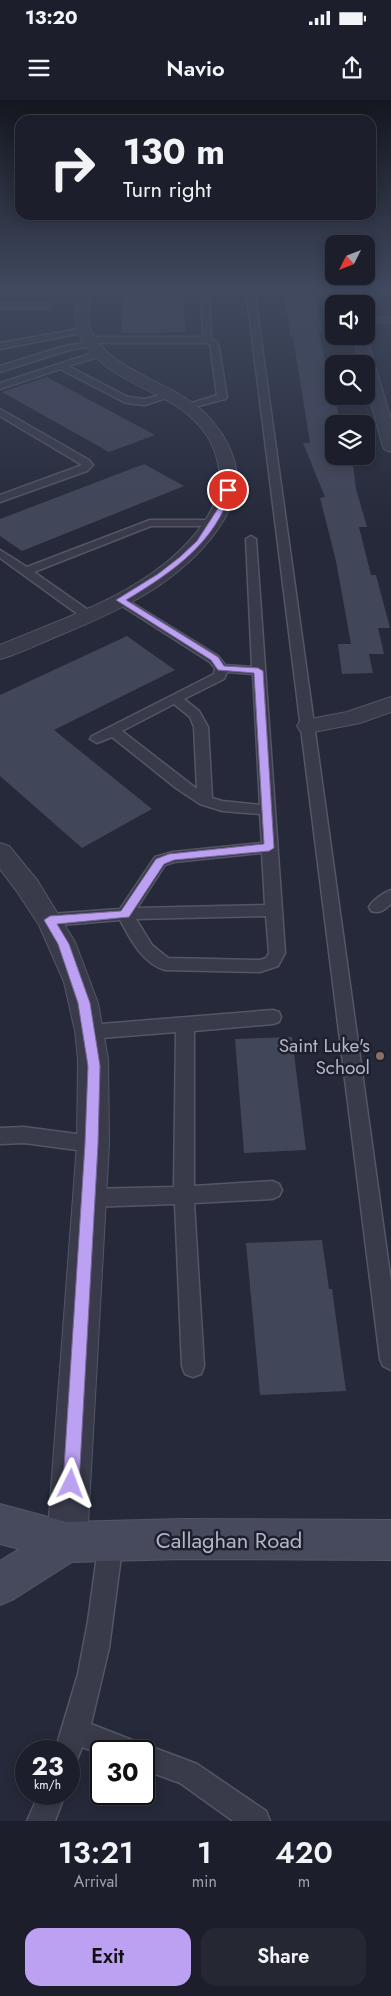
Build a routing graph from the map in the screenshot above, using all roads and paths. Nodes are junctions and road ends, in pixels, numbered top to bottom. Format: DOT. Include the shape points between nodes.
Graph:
graph roads {
  1 [pos="51,369"];
  2 [pos="67,369"];
  3 [pos="124,369"];
  4 [pos="218,369"];
  5 [pos="261,369"];
  6 [pos="375,384"];
  7 [pos="0,386"];
  8 [pos="170,395"];
  9 [pos="187,406"];
  10 [pos="0,412"];
  11 [pos="386,413"];
  12 [pos="391,447"];
  13 [pos="0,499"];
  14 [pos="214,523"];
  15 [pos="251,539"];
  16 [pos="0,553"];
  17 [pos="26,571"];
  18 [pos="120,600"];
  19 [pos="87,615"];
  20 [pos="0,653"];
  21 [pos="221,668"];
  22 [pos="258,671"];
  23 [pos="175,699"];
  24 [pos="391,704"];
  25 [pos="308,726"];
  26 [pos="113,731"];
  27 [pos="97,739"];
  28 [pos="205,801"];
  29 [pos="267,810"];
  30 [pos="269,848"];
  31 [pos="0,852"];
  32 [pos="391,896"];
  33 [pos="377,907"];
  34 [pos="273,910"];
  35 [pos="125,914"];
  36 [pos="50,920"];
  37 [pos="273,1016"];
  38 [pos="185,1025"];
  39 [pos="89,1032"];
  40 [pos="0,1136"];
  41 [pos="92,1144"];
  42 [pos="272,1190"];
  43 [pos="184,1196"];
  44 [pos="88,1198"];
  45 [pos="391,1359"];
  46 [pos="193,1366"];
  47 [pos="0,1524"];
  48 [pos="391,1540"];
  49 [pos="111,1541"];
  50 [pos="67,1542"];
  51 [pos="0,1585"];
  52 [pos="73,1740"];
  53 [pos="155,1761"];
  54 [pos="48,1805"];
  55 [pos="41,1821"];
  56 [pos="256,1821"];
  1 -- 7 [label="lane"];
  2 -- 8 [label="lane" via="126,400 145,402"];
  3 -- 8 [label="street"];
  4 -- 9 [label="lane" via="222,396"];
  5 -- 25 [label="lane"];
  6 -- 11 [label="street"];
  8 -- 9 [label="street"];
  9 -- 14 [label="street" via="211,430 226,460 228,490"];
  10 -- 13 [label="lane" via="88,465"];
  11 -- 12 [label="street"];
  14 -- 17 [label="lane" via="150,523"];
  14 -- 18 [label="street" via="183,559"];
  15 -- 22 [label="lane"];
  16 -- 17 [label="lane"];
  17 -- 19 [label="lane"];
  18 -- 19 [label="street"];
  18 -- 21 [label="lane" via="214,659"];
  19 -- 20 [label="street"];
  21 -- 22 [label="lane"];
  21 -- 23 [label="lane" via="220,676"];
  22 -- 29 [label="lane"];
  23 -- 26 [label="lane"];
  23 -- 28 [label="lane" via="199,719"];
  24 -- 25 [label="street" via="352,718"];
  25 -- 45 [label="lane"];
  26 -- 27 [label="lane"];
  26 -- 28 [label="lane"];
  28 -- 29 [label="lane" via="222,806"];
  29 -- 30 [label="lane"];
  30 -- 34 [label="lane"];
  30 -- 35 [label="lane" via="172,857 160,862"];
  31 -- 36 [label="street"];
  32 -- 33 [label="lane"];
  34 -- 35 [label="lane"];
  34 -- 35 [label="lane" via="277,953 272,962 260,966 165,964 144,948"];
  35 -- 36 [label="lane"];
  36 -- 39 [label="street" via="63,944 81,994"];
  37 -- 38 [label="lane"];
  38 -- 39 [label="lane"];
  38 -- 43 [label="lane"];
  39 -- 41 [label="street" via="94,1066"];
  40 -- 41 [label="lane" via="24,1134"];
  41 -- 44 [label="street"];
  42 -- 43 [label="lane"];
  43 -- 44 [label="lane"];
  43 -- 46 [label="lane"];
  44 -- 50 [label="street"];
  47 -- 50 [label="main road, Callaghan Road"];
  48 -- 49 [label="main road, Callaghan Road"];
  49 -- 50 [label="main road, Callaghan Road"];
  49 -- 52 [label="lane" via="98,1641"];
  50 -- 51 [label="main road"];
  53 -- 56 [label="lane" via="188,1773"];
  54 -- 55 [label="lane"];
}
